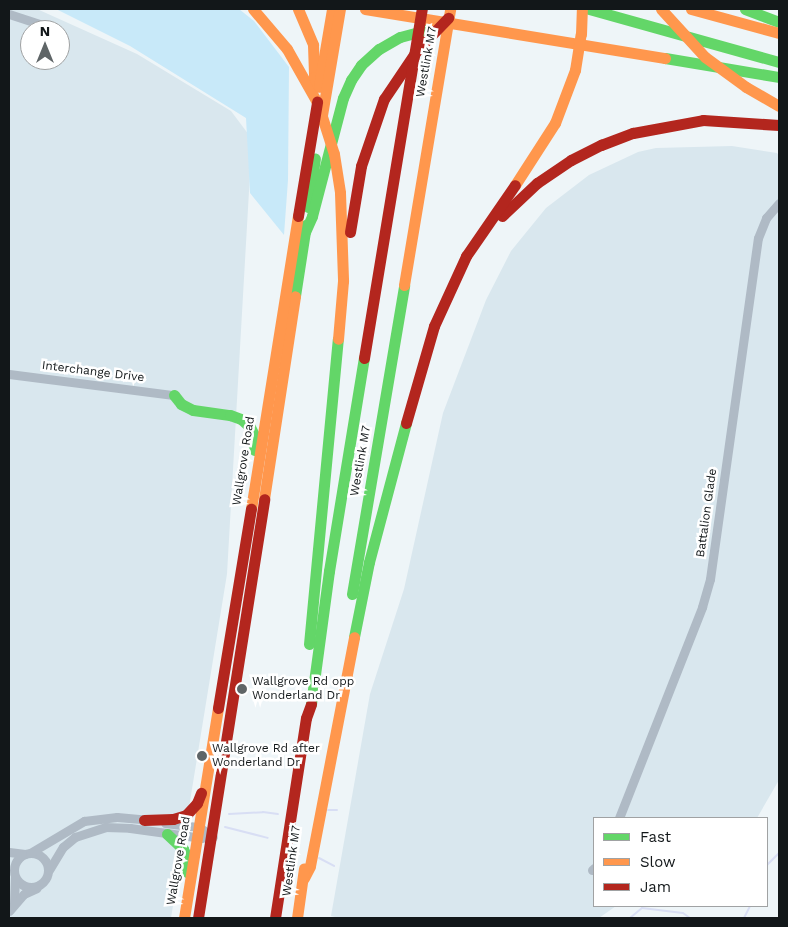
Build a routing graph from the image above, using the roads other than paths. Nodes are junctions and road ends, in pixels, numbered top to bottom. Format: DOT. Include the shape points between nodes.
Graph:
graph roads {
  1 [pos="253,9"];
  2 [pos="298,9"];
  3 [pos="332,9"];
  4 [pos="340,9"];
  5 [pos="365,9"];
  6 [pos="422,9"];
  7 [pos="450,9"];
  8 [pos="459,9"];
  9 [pos="582,9"];
  10 [pos="589,9"];
  11 [pos="661,9"];
  12 [pos="691,9"];
  13 [pos="745,9"];
  14 [pos="9,14"];
  15 [pos="28,20"];
  16 [pos="779,22"];
  17 [pos="457,24"];
  18 [pos="779,33"];
  19 [pos="779,62"];
  20 [pos="779,77"];
  21 [pos="319,86"];
  22 [pos="774,104"];
  23 [pos="779,125"];
  24 [pos="779,203"];
  25 [pos="305,232"];
  26 [pos="461,268"];
  27 [pos="343,281"];
  28 [pos="9,374"];
  29 [pos="174,395"];
  30 [pos="250,514"];
  31 [pos="245,543"];
  32 [pos="257,545"];
  33 [pos="306,718"];
  34 [pos="207,778"];
  35 [pos="619,817"];
  36 [pos="144,820"];
  37 [pos="199,827"];
  38 [pos="167,834"];
  39 [pos="212,837"];
  40 [pos="197,839"];
  41 [pos="9,852"];
  42 [pos="27,854"];
  43 [pos="49,870"];
  44 [pos="12,872"];
  45 [pos="304,878"];
  46 [pos="41,885"];
  47 [pos="11,907"];
  48 [pos="183,918"];
  49 [pos="198,918"];
  50 [pos="275,918"];
  51 [pos="297,918"];
  1 -- 27 [label="main road" via="279,38 307,81 327,129 342,206"];
  2 -- 21 [label="main road" via="313,45 314,78"];
  3 -- 21 [label="main road, Wallgrove Road"];
  4 -- 25 [label="main road, Wallgrove Road"];
  5 -- 17 [label="main road"];
  6 -- 33 [label="main road, Westlink M7" via="328,571 310,712"];
  7 -- 45 [label="main road, Westlink M7"];
  8 -- 27 [label="main road" via="406,63 384,99 356,189"];
  9 -- 26 [label="main road" via="575,70 566,96 543,144 484,227"];
  10 -- 19 [label="main road"];
  11 -- 22 [label="main road" via="704,56"];
  12 -- 18 [label="main road"];
  13 -- 16 [label="main road"];
  14 -- 15 [label="street"];
  17 -- 20 [label="main road"];
  17 -- 25 [label="main road" via="400,37 372,54 355,72 343,98"];
  21 -- 30 [label="main road, Wallgrove Road"];
  23 -- 26 [label="main road" via="742,121 687,122 633,133 601,145 557,169 512,205"];
  24 -- 35 [label="street, Battalion Glade" via="766,218 758,238 710,579"];
  25 -- 32 [label="main road, Wallgrove Road"];
  26 -- 45 [label="main road" via="434,326 404,426 369,562 310,866"];
  27 -- 33 [label="main road" via="303,711"];
  28 -- 29 [label="street, Interchange Drive"];
  29 -- 30 [label="main road" via="186,408 236,416 250,427 254,437"];
  30 -- 31 [label="main road, Wallgrove Road"];
  31 -- 32 [label="main road"];
  31 -- 34 [label="main road, Wallgrove Road"];
  32 -- 39 [label="main road, Wallgrove Road"];
  33 -- 50 [label="main road, Westlink M7"];
  34 -- 36 [label="main road" via="197,803 186,815"];
  34 -- 37 [label="main road, Wallgrove Road"];
  36 -- 37 [label="street"];
  36 -- 42 [label="street" via="101,817 84,821"];
  37 -- 39 [label="street"];
  37 -- 40 [label="main road, Wallgrove Road"];
  38 -- 40 [label="street"];
  38 -- 43 [label="street" via="118,827 90,831 63,847"];
  38 -- 48 [label="main road" via="178,843 187,858"];
  39 -- 40 [label="street"];
  39 -- 49 [label="main road, Wallgrove Road"];
  40 -- 48 [label="main road, Wallgrove Road"];
  41 -- 42 [label="street"];
  42 -- 43 [label="street" via="45,859"];
  42 -- 44 [label="street" via="16,862"];
  43 -- 46 [label="street"];
  44 -- 46 [label="street" via="26,887"];
  44 -- 47 [label="street"];
  45 -- 51 [label="main road, Westlink M7"];
  46 -- 47 [label="street"];
}
